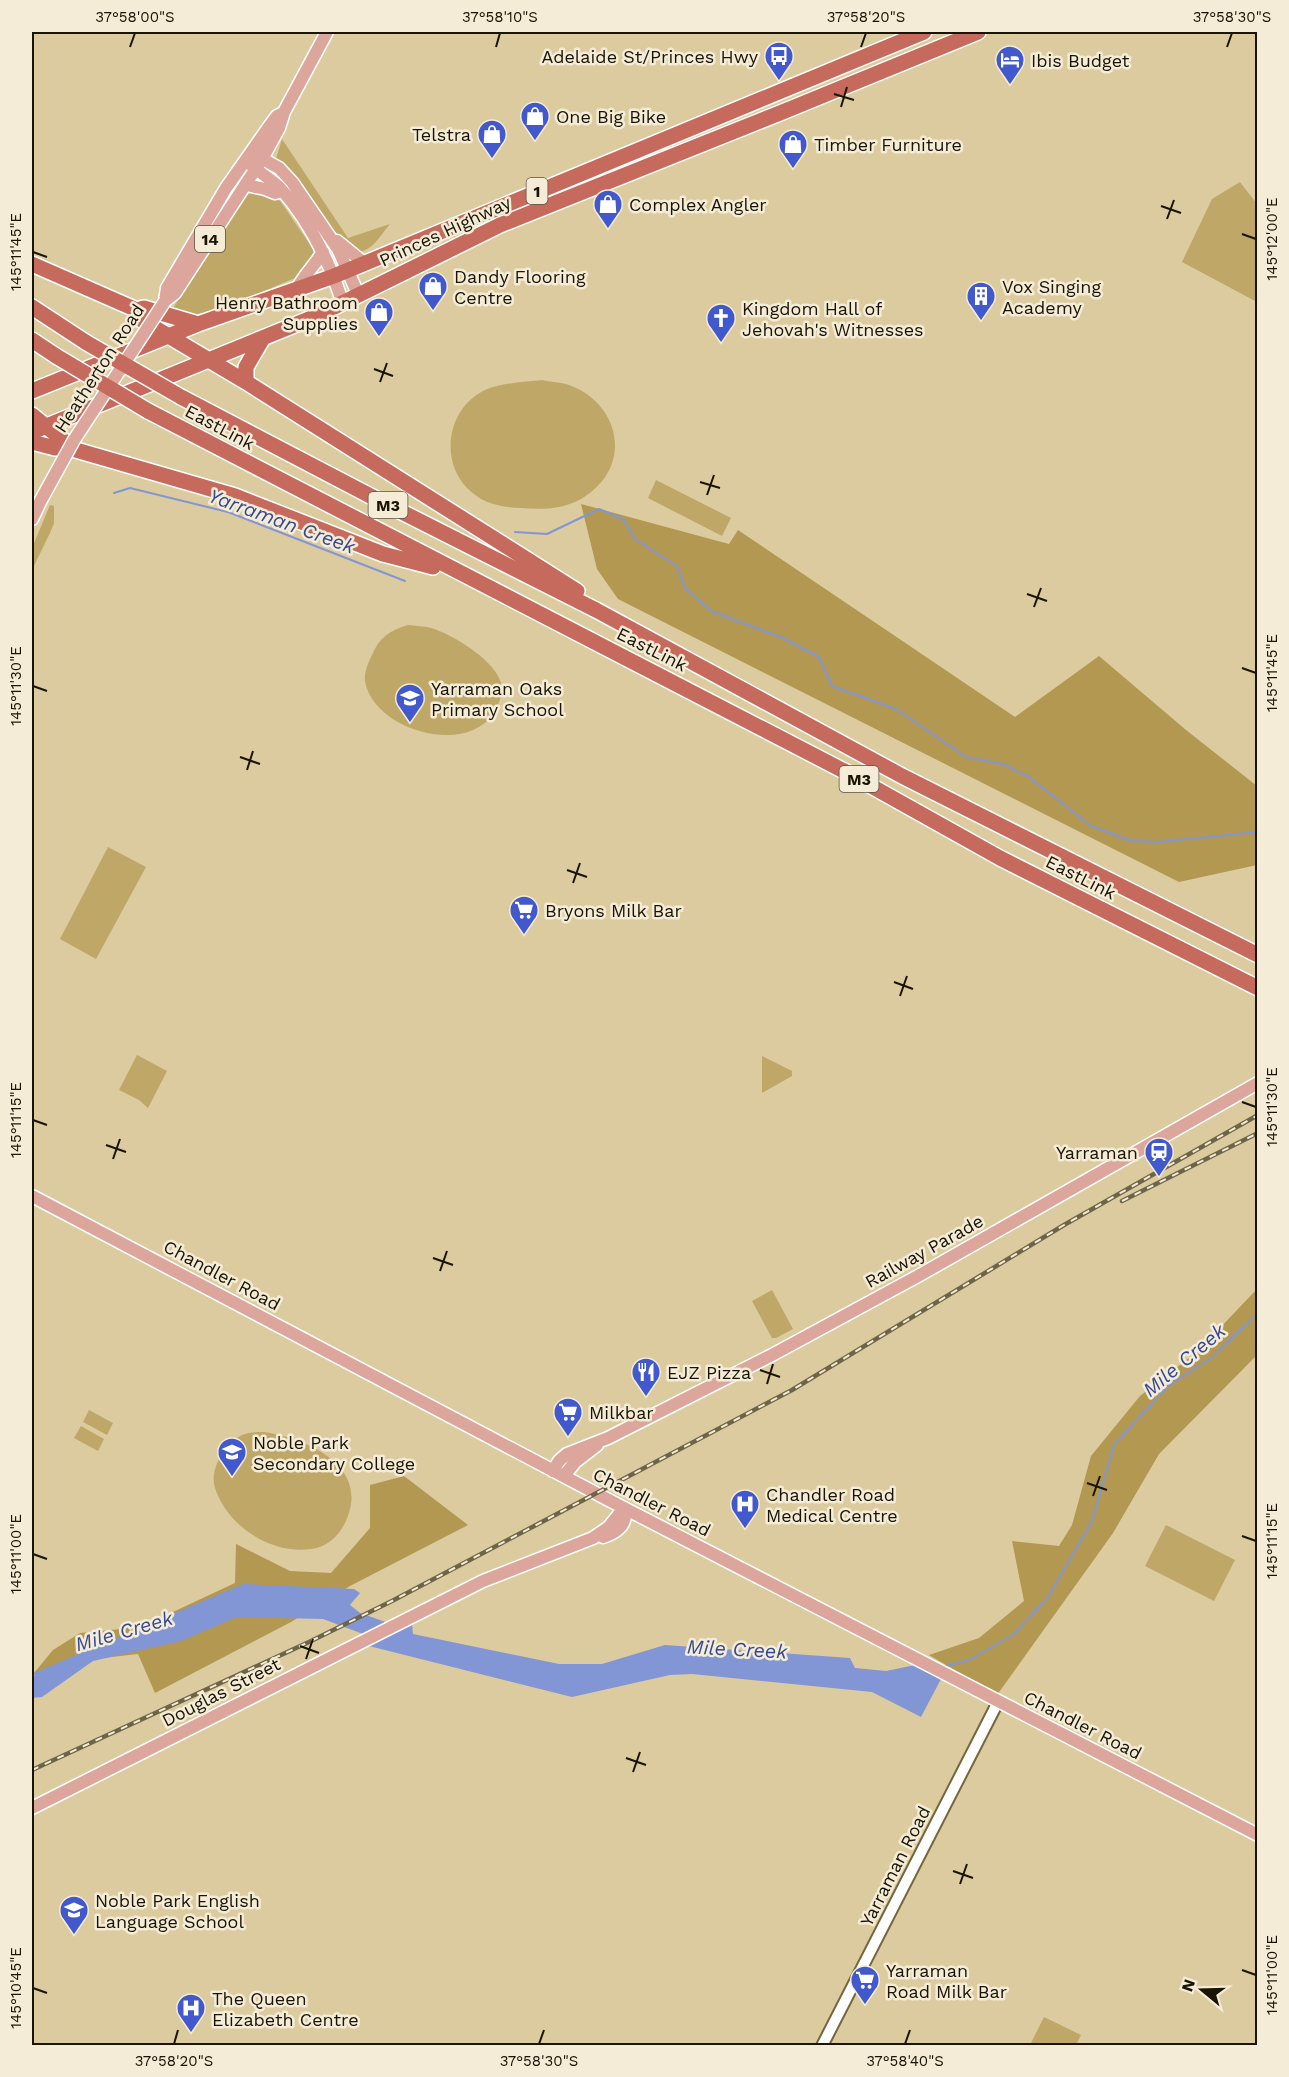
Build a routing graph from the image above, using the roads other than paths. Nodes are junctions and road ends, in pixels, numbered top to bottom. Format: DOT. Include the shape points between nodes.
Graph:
graph roads {
  1 [pos="327,32"];
  2 [pos="924,32"];
  3 [pos="978,32"];
  4 [pos="284,112"];
  5 [pos="248,156"];
  6 [pos="259,164"];
  7 [pos="246,185"];
  8 [pos="282,190"];
  9 [pos="330,237"];
  10 [pos="323,252"];
  11 [pos="364,263"];
  12 [pos="32,264"];
  13 [pos="341,273"];
  14 [pos="297,289"];
  15 [pos="169,294"];
  16 [pos="358,294"];
  17 [pos="342,301"];
  18 [pos="32,307"];
  19 [pos="138,310"];
  20 [pos="198,324"];
  21 [pos="168,336"];
  22 [pos="263,338"];
  23 [pos="32,340"];
  24 [pos="208,360"];
  25 [pos="246,382"];
  26 [pos="32,391"];
  27 [pos="32,415"];
  28 [pos="39,430"];
  29 [pos="32,442"];
  30 [pos="69,448"];
  31 [pos="32,519"];
  32 [pos="459,574"];
  33 [pos="596,610"];
  34 [pos="1257,954"];
  35 [pos="1257,988"];
  36 [pos="1257,1083"];
  37 [pos="32,1196"];
  38 [pos="559,1474"];
  39 [pos="608,1499"];
  40 [pos="624,1508"];
  41 [pos="654,1523"];
  42 [pos="612,1533"];
  43 [pos="590,1540"];
  44 [pos="998,1702"];
  45 [pos="32,1808"];
  46 [pos="1257,1835"];
  47 [pos="822,2046"];
  1 -- 4 [label="main road, Heatherton Road / 14"];
  2 -- 11 [label="highway, Princes Highway / 1"];
  3 -- 16 [label="highway, Princes Highway / 1" via="500,225"];
  4 -- 5 [label="main road, Heatherton Road / 14"];
  4 -- 6 [label="main road, Heatherton Road / 14"];
  5 -- 6 [label="main road"];
  5 -- 15 [label="main road, Heatherton Road / 14" via="226,188"];
  6 -- 7 [label="main road, Heatherton Road / 14"];
  6 -- 8 [label="main road"];
  6 -- 9 [label="main road" via="279,168"];
  7 -- 8 [label="main road" via="275,193"];
  7 -- 15 [label="main road, Heatherton Road / 14"];
  8 -- 10 [label="main road"];
  9 -- 11 [label="main road"];
  9 -- 13 [label="main road"];
  10 -- 13 [label="main road"];
  10 -- 14 [label="main road"];
  11 -- 13 [label="highway, Princes Highway / 1"];
  12 -- 19 [label="highway"];
  13 -- 14 [label="highway, Princes Highway / 1"];
  13 -- 16 [label="main road"];
  13 -- 17 [label="main road"];
  14 -- 20 [label="highway, Princes Highway / 1"];
  15 -- 31 [label="main road, Heatherton Road / 14, bridge" via="74,440"];
  16 -- 17 [label="highway, Princes Highway / 1"];
  17 -- 22 [label="highway, Princes Highway / 1"];
  18 -- 33 [label="highway, EastLink / M3, bridge" via="181,397"];
  19 -- 20 [label="highway" via="144,308"];
  19 -- 21 [label="highway" via="140,318"];
  20 -- 21 [label="highway, Princes Highway / 1"];
  21 -- 24 [label="highway"];
  21 -- 26 [label="highway, Princes Highway / 1"];
  22 -- 24 [label="highway, Princes Highway / 1"];
  22 -- 25 [label="highway" via="246,367"];
  23 -- 32 [label="highway, EastLink / M3, bridge" via="148,411"];
  24 -- 25 [label="highway"];
  24 -- 28 [label="highway, Princes Highway / 1"];
  25 -- 33 [label="highway" via="575,589"];
  27 -- 28 [label="highway"];
  28 -- 30 [label="highway"];
  29 -- 30 [label="highway"];
  30 -- 32 [label="highway" via="235,496 383,554"];
  32 -- 35 [label="highway, EastLink / M3"];
  33 -- 34 [label="highway, EastLink / M3" via="902,776"];
  36 -- 38 [label="main road, Railway Parade" via="762,1361 567,1454 559,1461"];
  37 -- 38 [label="main road, Chandler Road"];
  38 -- 39 [label="main road, Chandler Road"];
  39 -- 40 [label="main road, Chandler Road"];
  39 -- 43 [label="main road" via="605,1522"];
  40 -- 41 [label="main road, Chandler Road"];
  40 -- 42 [label="main road" via="623,1524"];
  40 -- 43 [label="main road, Douglas Street" via="609,1527"];
  41 -- 42 [label="main road, Douglas Street"];
  41 -- 44 [label="main road, Chandler Road"];
  42 -- 43 [label="main road, Douglas Street"];
  43 -- 45 [label="main road, Douglas Street" via="483,1581"];
  44 -- 46 [label="main road, Chandler Road"];
  44 -- 47 [label="street, Yarraman Road"];
}
